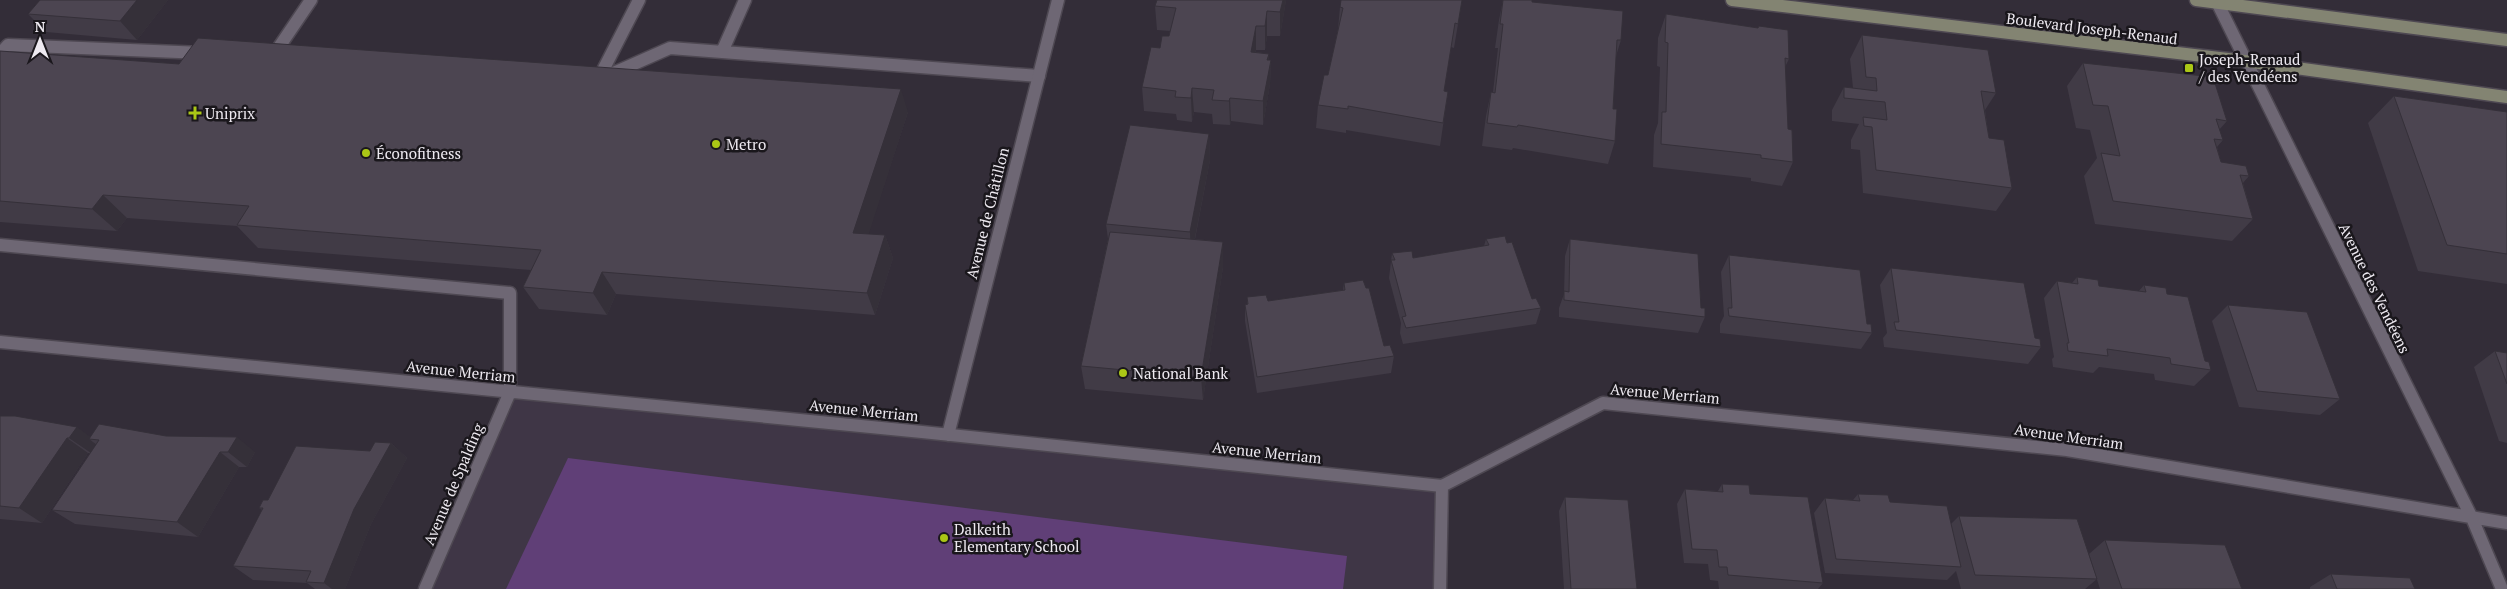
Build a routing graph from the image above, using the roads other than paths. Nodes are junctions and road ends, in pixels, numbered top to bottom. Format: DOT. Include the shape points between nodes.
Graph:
graph roads {
  1 [pos="306,0"];
  2 [pos="311,0"];
  3 [pos="639,0"];
  4 [pos="745,0"];
  5 [pos="1058,0"];
  6 [pos="1732,0"];
  7 [pos="2196,0"];
  8 [pos="2217,2"];
  9 [pos="2507,40"];
  10 [pos="722,52"];
  11 [pos="0,54"];
  12 [pos="214,54"];
  13 [pos="292,58"];
  14 [pos="2245,61"];
  15 [pos="1039,76"];
  16 [pos="2507,97"];
  17 [pos="0,244"];
  18 [pos="0,342"];
  19 [pos="510,392"];
  20 [pos="948,435"];
  21 [pos="1442,486"];
  22 [pos="2472,518"];
  23 [pos="2507,524"];
  24 [pos="425,589"];
  25 [pos="1440,589"];
  26 [pos="2502,589"];
  1 -- 2 [label="street"];
  2 -- 13 [label="street" via="268,56"];
  3 -- 10 [label="street" via="593,80 670,48"];
  4 -- 10 [label="street"];
  5 -- 15 [label="street, Avenue de Châtillon"];
  6 -- 14 [label="street, Boulevard Joseph-Renaud"];
  7 -- 8 [label="street"];
  8 -- 9 [label="street"];
  8 -- 14 [label="street, Avenue des Vendéens"];
  10 -- 15 [label="street"];
  11 -- 12 [label="street" via="8,44"];
  14 -- 16 [label="street, Boulevard Joseph-Renaud"];
  14 -- 22 [label="street, Avenue des Vendéens"];
  15 -- 20 [label="street, Avenue de Châtillon"];
  17 -- 19 [label="street" via="510,293"];
  18 -- 19 [label="street, Avenue Merriam"];
  19 -- 20 [label="street, Avenue Merriam"];
  19 -- 24 [label="street, Avenue de Spalding"];
  20 -- 21 [label="street, Avenue Merriam"];
  21 -- 22 [label="street, Avenue Merriam" via="1603,403 2068,450"];
  21 -- 25 [label="street"];
  22 -- 23 [label="street, Avenue Merriam"];
  22 -- 26 [label="street, Avenue des Vendéens"];
}
